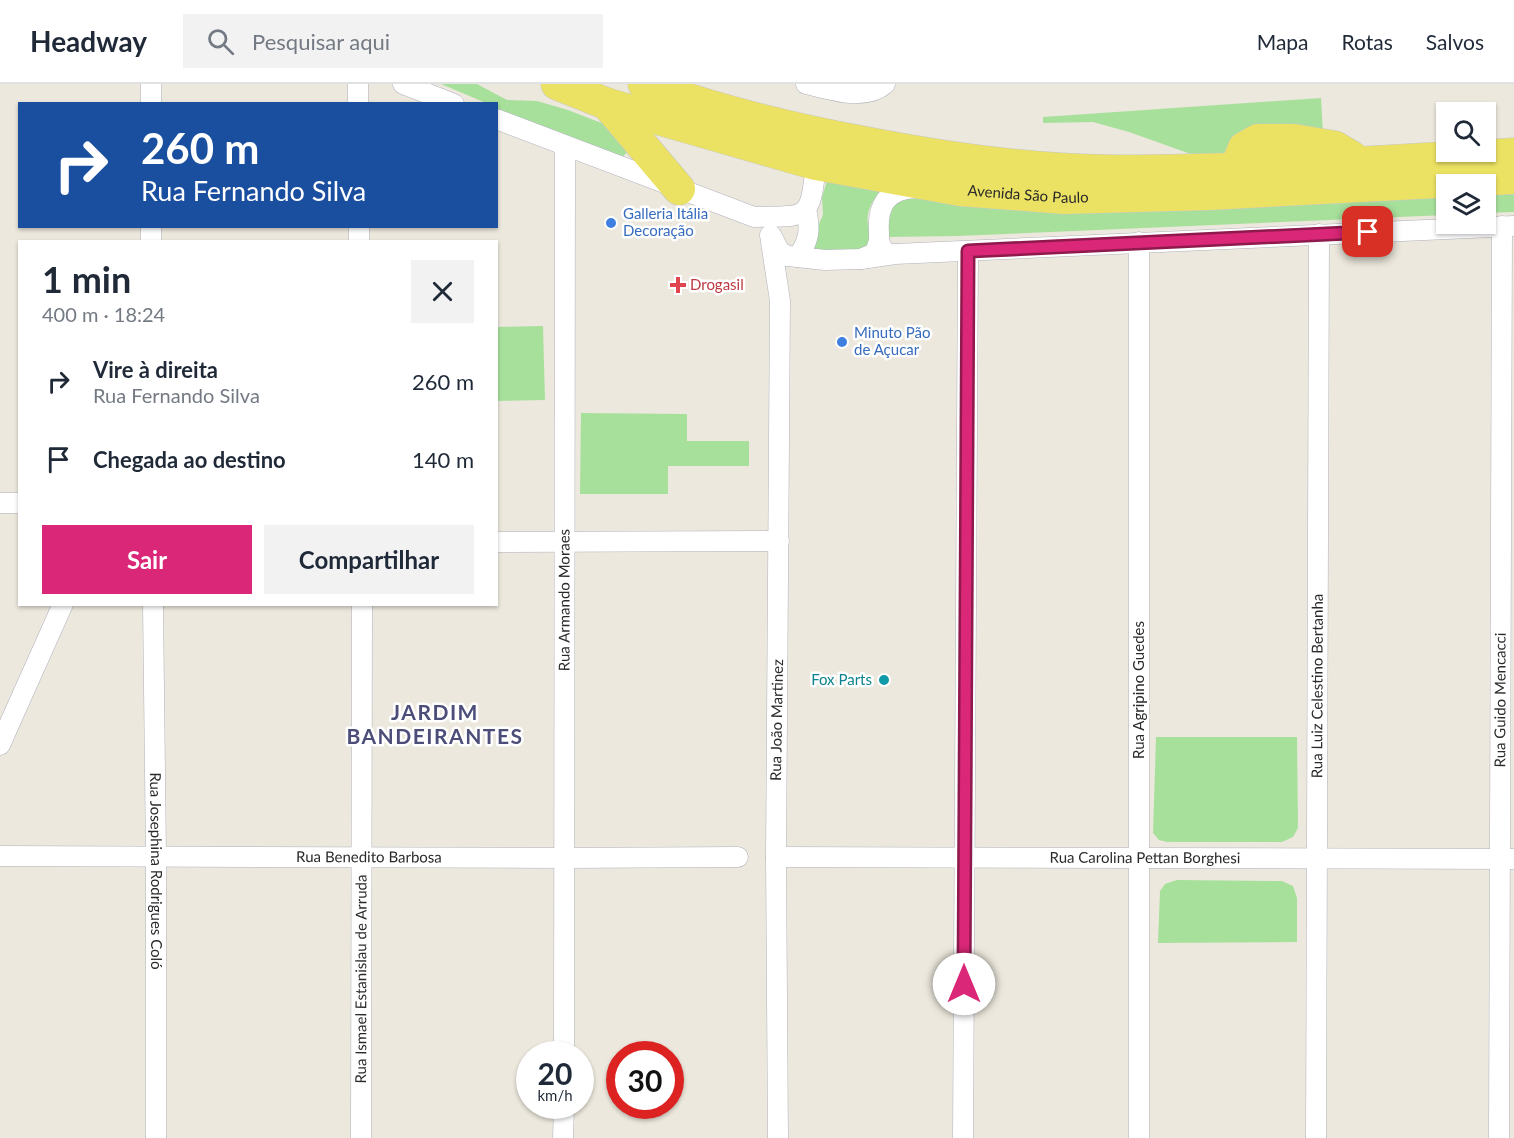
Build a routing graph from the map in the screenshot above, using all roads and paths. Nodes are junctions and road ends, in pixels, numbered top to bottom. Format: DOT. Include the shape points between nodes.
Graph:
graph roads {
  1 [pos="151,84"];
  2 [pos="358,84"];
  3 [pos="403,84"];
  4 [pos="557,84"];
  5 [pos="644,84"];
  6 [pos="670,84"];
  7 [pos="806,84"];
  8 [pos="885,84"];
  9 [pos="151,102"];
  10 [pos="358,102"];
  11 [pos="449,102"];
  12 [pos="607,104"];
  13 [pos="719,107"];
  14 [pos="498,121"];
  15 [pos="797,130"];
  16 [pos="565,146"];
  17 [pos="1514,154"];
  18 [pos="816,164"];
  19 [pos="1514,178"];
  20 [pos="679,189"];
  21 [pos="960,190"];
  22 [pos="806,210"];
  23 [pos="754,217"];
  24 [pos="1508,226"];
  25 [pos="1319,234"];
  26 [pos="879,241"];
  27 [pos="1139,242"];
  28 [pos="790,251"];
  29 [pos="968,251"];
  30 [pos="895,254"];
  31 [pos="861,259"];
  32 [pos="780,301"];
  33 [pos="0,503"];
  34 [pos="18,503"];
  35 [pos="565,541"];
  36 [pos="498,542"];
  37 [pos="779,542"];
  38 [pos="62,606"];
  39 [pos="153,606"];
  40 [pos="362,606"];
  41 [pos="7,719"];
  42 [pos="0,745"];
  43 [pos="0,856"];
  44 [pos="361,856"];
  45 [pos="156,857"];
  46 [pos="738,857"];
  47 [pos="776,857"];
  48 [pos="964,857"];
  49 [pos="1139,857"];
  50 [pos="564,858"];
  51 [pos="1317,858"];
  52 [pos="1507,859"];
  53 [pos="564,1041"];
  54 [pos="564,1119"];
  55 [pos="156,1138"];
  56 [pos="361,1138"];
  57 [pos="564,1138"];
  58 [pos="778,1138"];
  59 [pos="963,1138"];
  60 [pos="1139,1138"];
  61 [pos="1316,1138"];
  62 [pos="1498,1138"];
  1 -- 9 [label="street"];
  2 -- 10 [label="street"];
  3 -- 11 [label="street"];
  4 -- 12 [label="main road, Avenida São Paulo"];
  5 -- 13 [label="main road, Avenida São Paulo"];
  6 -- 13 [label="street"];
  7 -- 8 [label="street" via="848,93 874,92"];
  12 -- 18 [label="main road, Avenida São Paulo"];
  12 -- 20 [label="main road"];
  13 -- 15 [label="main road, Avenida São Paulo"];
  14 -- 16 [label="street"];
  15 -- 17 [label="main road, Avenida São Paulo" via="936,157 1008,166 1118,171"];
  15 -- 18 [label="main road" via="812,145"];
  16 -- 20 [label="street"];
  16 -- 35 [label="street, Rua Armando Moraes"];
  18 -- 21 [label="main road, Avenida São Paulo"];
  18 -- 22 [label="street" via="813,195"];
  19 -- 21 [label="main road, Avenida São Paulo" via="1064,198"];
  20 -- 23 [label="street"];
  21 -- 26 [label="street" via="908,188 892,194 882,204 878,216"];
  22 -- 23 [label="street" via="797,216"];
  22 -- 28 [label="street" via="810,233 806,245"];
  23 -- 28 [label="street"];
  24 -- 25 [label="street"];
  24 -- 52 [label="street, Rua Guido Mencacci"];
  25 -- 27 [label="street"];
  25 -- 51 [label="street, Rua Luiz Celestino Bertanha"];
  26 -- 30 [label="street" via="881,248"];
  26 -- 31 [label="street" via="875,253"];
  27 -- 29 [label="street"];
  27 -- 49 [label="street, Rua Agripino Guedes"];
  28 -- 31 [label="street"];
  28 -- 32 [label="street, Rua João Martinez"];
  28 -- 32 [label="street, Rua João Martinez" via="801,263 786,280"];
  29 -- 30 [label="street"];
  29 -- 48 [label="street"];
  30 -- 31 [label="street"];
  32 -- 37 [label="street, Rua João Martinez"];
  33 -- 34 [label="street"];
  35 -- 36 [label="street"];
  35 -- 37 [label="street"];
  35 -- 50 [label="street, Rua Armando Moraes"];
  37 -- 47 [label="street, Rua João Martinez"];
  38 -- 41 [label="street"];
  39 -- 45 [label="street, Rua Josephina Rodrigues Coló"];
  40 -- 44 [label="street, Rua Ismael Estanislau de Arruda"];
  41 -- 42 [label="street"];
  43 -- 45 [label="street, Rua Benedito Barbosa"];
  44 -- 45 [label="street, Rua Benedito Barbosa"];
  44 -- 50 [label="street, Rua Benedito Barbosa"];
  44 -- 56 [label="street, Rua Ismael Estanislau de Arruda"];
  45 -- 55 [label="street, Rua Josephina Rodrigues Coló"];
  46 -- 50 [label="street, Rua Benedito Barbosa"];
  47 -- 48 [label="street, Rua Carolina Pettan Borghesi"];
  47 -- 58 [label="street, Rua João Martinez"];
  48 -- 49 [label="street, Rua Carolina Pettan Borghesi"];
  48 -- 59 [label="street"];
  49 -- 51 [label="street, Rua Carolina Pettan Borghesi"];
  49 -- 60 [label="street, Rua Agripino Guedes"];
  50 -- 53 [label="street, Rua Armando Moraes"];
  51 -- 52 [label="street, Rua Carolina Pettan Borghesi"];
  51 -- 61 [label="street, Rua Luiz Celestino Bertanha"];
  52 -- 62 [label="street, Rua Guido Mencacci"];
  54 -- 57 [label="street"];
}
